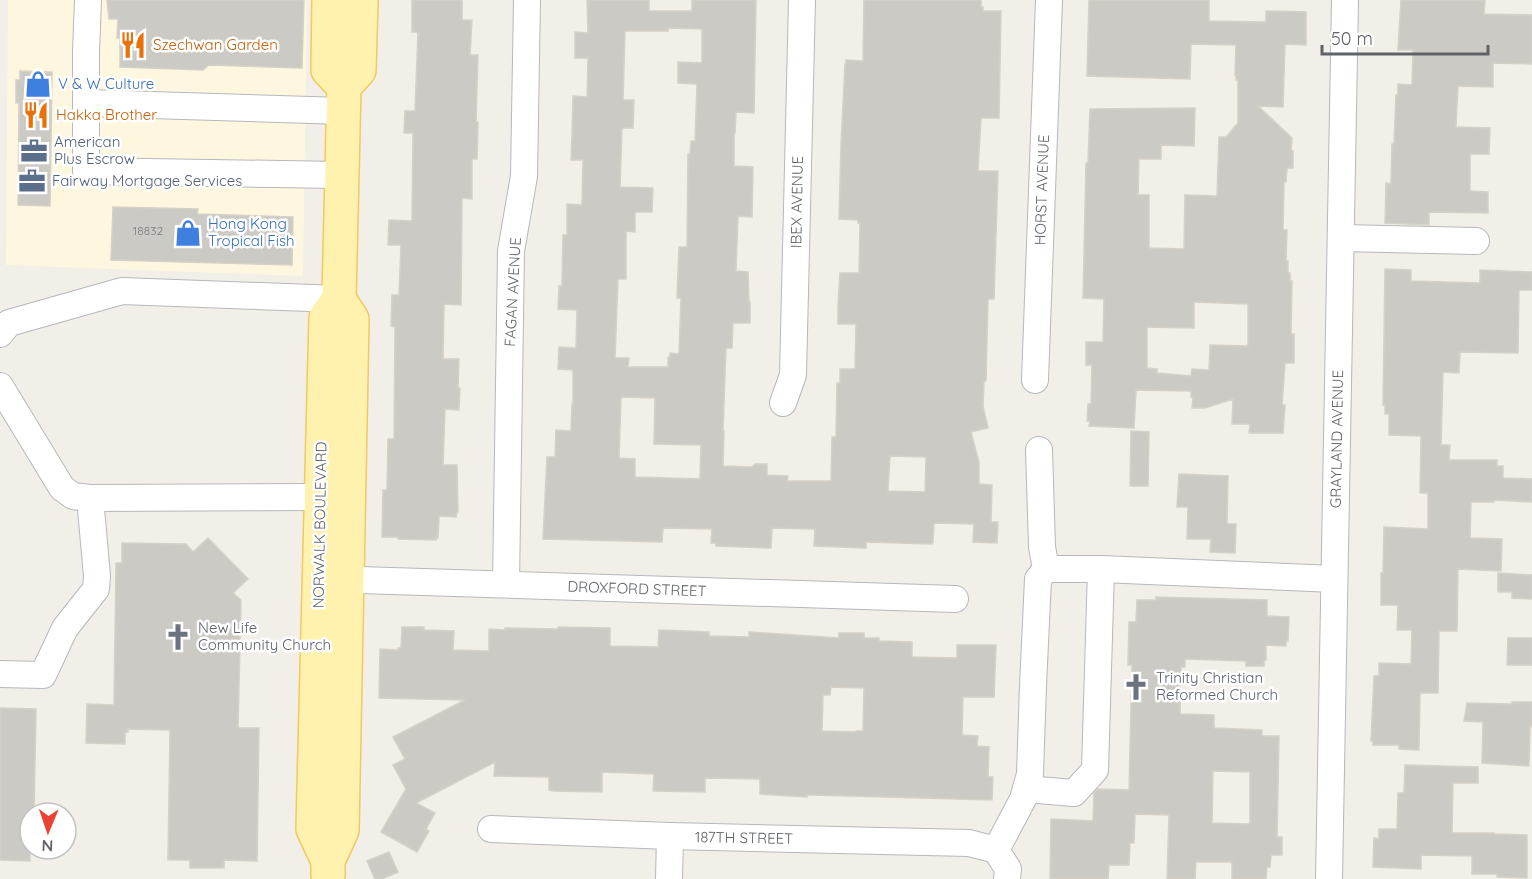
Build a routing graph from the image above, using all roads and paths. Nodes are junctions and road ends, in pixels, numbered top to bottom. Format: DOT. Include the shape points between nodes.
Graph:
graph roads {
  1 [pos="88,0"];
  2 [pos="329,0"];
  3 [pos="361,0"];
  4 [pos="527,0"];
  5 [pos="802,0"];
  6 [pos="1049,0"];
  7 [pos="1345,0"];
  8 [pos="344,99"];
  9 [pos="86,103"];
  10 [pos="342,175"];
  11 [pos="1341,238"];
  12 [pos="1476,241"];
  13 [pos="339,299"];
  14 [pos="0,334"];
  15 [pos="1035,380"];
  16 [pos="0,386"];
  17 [pos="783,403"];
  18 [pos="1039,450"];
  19 [pos="321,497"];
  20 [pos="90,498"];
  21 [pos="1046,569"];
  22 [pos="1101,569"];
  23 [pos="334,579"];
  24 [pos="1335,579"];
  25 [pos="506,584"];
  26 [pos="955,598"];
  27 [pos="0,674"];
  28 [pos="1028,782"];
  29 [pos="491,829"];
  30 [pos="670,836"];
  31 [pos="996,850"];
  32 [pos="328,870"];
  33 [pos="669,879"];
  34 [pos="1007,879"];
  35 [pos="1329,879"];
  1 -- 9 [label="street"];
  2 -- 8 [label="main road" via="328,70"];
  3 -- 8 [label="main road, NORWALK BOULEVARD" via="359,69"];
  4 -- 25 [label="street, FAGAN AVENUE" via="525,176 512,251"];
  5 -- 17 [label="street, IBEX AVENUE" via="793,375"];
  6 -- 15 [label="street, HORST AVENUE"];
  7 -- 11 [label="street, GRAYLAND AVENUE"];
  8 -- 9 [label="street"];
  8 -- 10 [label="main road, NORWALK BOULEVARD"];
  9 -- 10 [label="street" via="86,171"];
  10 -- 13 [label="main road, NORWALK BOULEVARD"];
  11 -- 12 [label="street"];
  11 -- 24 [label="street, GRAYLAND AVENUE"];
  13 -- 14 [label="street" via="122,291 9,323"];
  13 -- 19 [label="main road, NORWALK BOULEVARD" via="326,318"];
  13 -- 23 [label="main road, NORWALK BOULEVARD" via="352,319"];
  16 -- 20 [label="street" via="62,488 73,496"];
  18 -- 21 [label="street"];
  19 -- 20 [label="street"];
  19 -- 23 [label="main road, NORWALK BOULEVARD"];
  20 -- 27 [label="street" via="96,589 65,628 43,675"];
  21 -- 22 [label="street"];
  21 -- 28 [label="street" via="1038,579"];
  22 -- 24 [label="street"];
  22 -- 28 [label="street" via="1095,770 1074,793"];
  23 -- 25 [label="street, DROXFORD STREET"];
  23 -- 32 [label="main road, NORWALK BOULEVARD" via="313,829"];
  24 -- 35 [label="street, GRAYLAND AVENUE"];
  25 -- 26 [label="street, DROXFORD STREET"];
  28 -- 31 [label="street"];
  29 -- 30 [label="street, 187TH STREET"];
  30 -- 31 [label="street, 187TH STREET" via="969,843"];
  30 -- 33 [label="street"];
  31 -- 34 [label="street" via="1008,869"];
}
